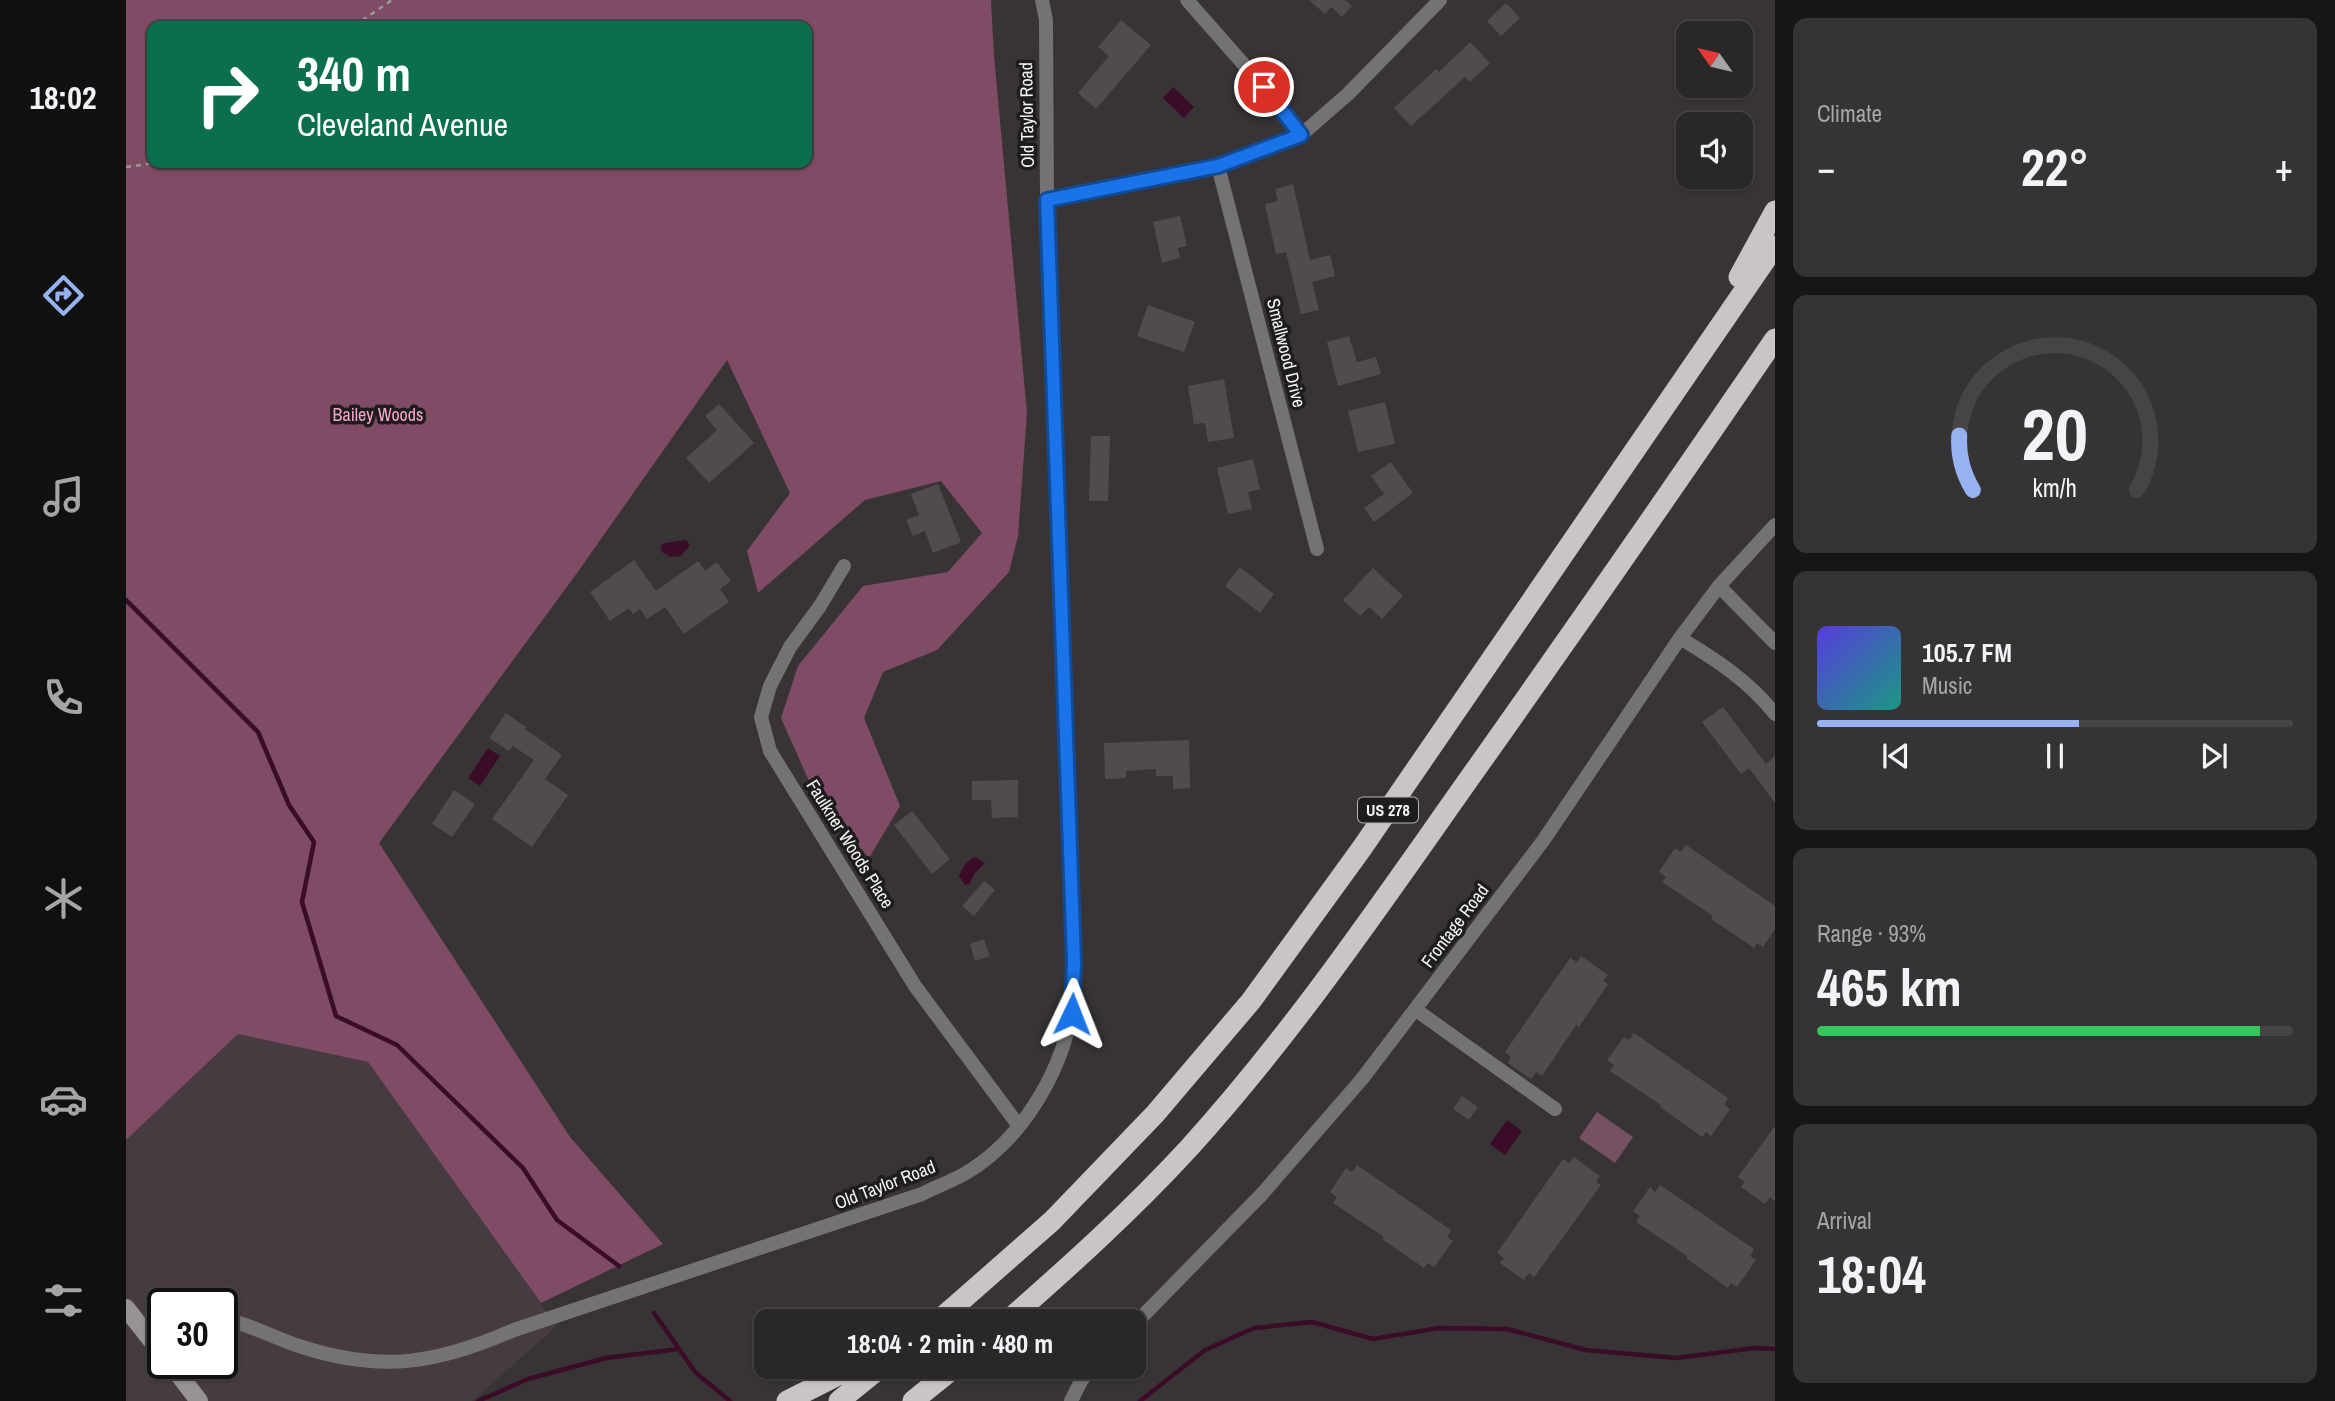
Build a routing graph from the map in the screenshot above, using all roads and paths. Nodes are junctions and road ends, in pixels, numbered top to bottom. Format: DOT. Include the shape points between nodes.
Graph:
graph roads {
  1 [pos="392,0"];
  2 [pos="1042,0"];
  3 [pos="1188,0"];
  4 [pos="1440,0"];
  5 [pos="361,21"];
  6 [pos="1301,135"];
  7 [pos="147,164"];
  8 [pos="1218,166"];
  9 [pos="126,167"];
  10 [pos="1047,200"];
  11 [pos="1775,211"];
  12 [pos="1775,246"];
  13 [pos="1775,339"];
  14 [pos="1775,363"];
  15 [pos="1671,399"];
  16 [pos="1723,416"];
  17 [pos="1775,525"];
  18 [pos="1317,549"];
  19 [pos="844,566"];
  20 [pos="1718,586"];
  21 [pos="1680,638"];
  22 [pos="1775,643"];
  23 [pos="1775,714"];
  24 [pos="1416,1010"];
  25 [pos="1556,1109"];
  26 [pos="1019,1126"];
  27 [pos="955,1307"];
  28 [pos="126,1308"];
  29 [pos="952,1309"];
  30 [pos="953,1309"];
  31 [pos="1021,1309"];
  32 [pos="1146,1313"];
  33 [pos="238,1325"];
  34 [pos="147,1329"];
  35 [pos="144,1330"];
  36 [pos="147,1334"];
  37 [pos="182,1379"];
  38 [pos="830,1379"];
  39 [pos="866,1379"];
  40 [pos="940,1379"];
  41 [pos="943,1379"];
  42 [pos="1083,1379"];
  43 [pos="199,1401"];
  44 [pos="787,1401"];
  45 [pos="839,1401"];
  46 [pos="912,1401"];
  47 [pos="920,1401"];
  48 [pos="1071,1401"];
  1 -- 5 [label="path"];
  2 -- 10 [label="street, Old Taylor Road"];
  3 -- 6 [label="street"];
  4 -- 6 [label="street"];
  6 -- 8 [label="street"];
  7 -- 9 [label="path"];
  8 -- 10 [label="street"];
  8 -- 18 [label="street, Smallwood Drive"];
  10 -- 26 [label="street, Old Taylor Road" via="1074,962 1072,1014 1059,1059"];
  11 -- 15 [label="highway"];
  12 -- 15 [label="highway, US 278"];
  13 -- 16 [label="highway, US 278"];
  14 -- 16 [label="highway"];
  15 -- 27 [label="highway, US 278" via="1251,1001 1155,1114 1052,1221"];
  16 -- 31 [label="highway, US 278" via="1370,919 1286,1031 1189,1147 1091,1248"];
  17 -- 20 [label="street, Frontage Road"];
  19 -- 26 [label="street, Faulkner Woods Place" via="770,686 761,717 770,751 915,986"];
  20 -- 21 [label="street, Frontage Road"];
  20 -- 22 [label="street"];
  21 -- 23 [label="street" via="1722,663"];
  21 -- 24 [label="street, Frontage Road" via="1543,841"];
  24 -- 25 [label="street"];
  24 -- 32 [label="street, Frontage Road" via="1262,1194"];
  26 -- 33 [label="street, Old Taylor Road" via="967,1172 922,1194 450,1355 368,1362 317,1352"];
  27 -- 29 [label="highway"];
  27 -- 30 [label="highway, US 278"];
  28 -- 35 [label="street"];
  34 -- 35 [label="street"];
  35 -- 36 [label="street"];
  37 -- 43 [label="street"];
  38 -- 44 [label="highway"];
  39 -- 45 [label="highway"];
  40 -- 46 [label="highway"];
  41 -- 47 [label="highway"];
  42 -- 48 [label="street"];
}
